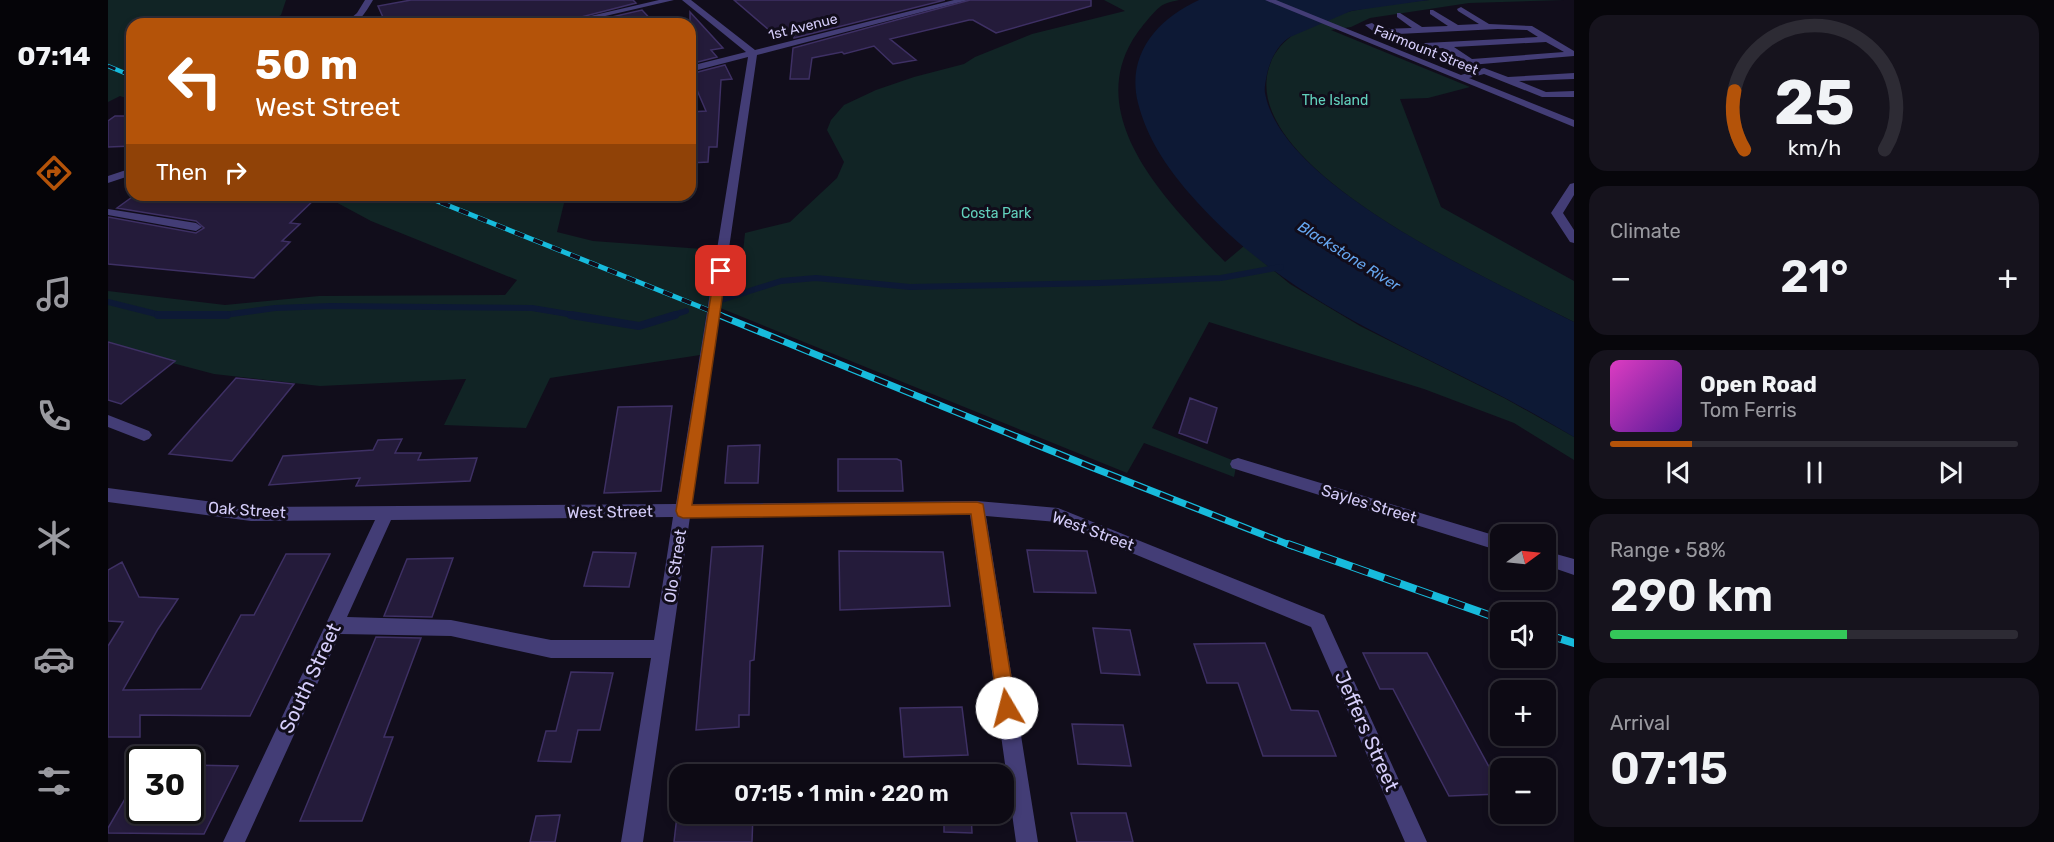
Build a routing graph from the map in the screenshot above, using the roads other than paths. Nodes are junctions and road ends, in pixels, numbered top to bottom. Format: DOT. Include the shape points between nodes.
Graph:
graph roads {
  1 [pos="369,0"];
  2 [pos="670,0"];
  3 [pos="686,0"];
  4 [pos="964,0"];
  5 [pos="1269,0"];
  6 [pos="1461,9"];
  7 [pos="1433,12"];
  8 [pos="1400,15"];
  9 [pos="356,18"];
  10 [pos="588,18"];
  11 [pos="1369,26"];
  12 [pos="1487,26"];
  13 [pos="1456,28"];
  14 [pos="1420,30"];
  15 [pos="1548,39"];
  16 [pos="1445,45"];
  17 [pos="1406,47"];
  18 [pos="753,53"];
  19 [pos="1470,62"];
  20 [pos="1445,63"];
  21 [pos="696,67"];
  22 [pos="1484,71"];
  23 [pos="1574,76"];
  24 [pos="1460,78"];
  25 [pos="1506,80"];
  26 [pos="1574,94"];
  27 [pos="1574,124"];
  28 [pos="126,173"];
  29 [pos="108,180"];
  30 [pos="1574,186"];
  31 [pos="108,212"];
  32 [pos="196,227"];
  33 [pos="1574,239"];
  34 [pos="108,421"];
  35 [pos="144,435"];
  36 [pos="1238,464"];
  37 [pos="108,495"];
  38 [pos="977,508"];
  39 [pos="683,511"];
  40 [pos="386,513"];
  41 [pos="1490,541"];
  42 [pos="1556,561"];
  43 [pos="1574,567"];
  44 [pos="1318,621"];
  45 [pos="335,625"];
  46 [pos="663,649"];
  47 [pos="234,842"];
  48 [pos="632,842"];
  49 [pos="1027,842"];
  50 [pos="1416,842"];
  1 -- 9 [label="street"];
  2 -- 10 [label="street"];
  3 -- 18 [label="street"];
  4 -- 18 [label="street, 1st Avenue"];
  5 -- 24 [label="street, Fairmount Street"];
  6 -- 12 [label="street"];
  7 -- 13 [label="street"];
  8 -- 14 [label="street"];
  11 -- 14 [label="street" via="1378,32"];
  12 -- 13 [label="street"];
  12 -- 15 [label="street" via="1529,28"];
  13 -- 14 [label="street"];
  15 -- 16 [label="street"];
  15 -- 19 [label="street" via="1574,54"];
  16 -- 17 [label="street"];
  16 -- 19 [label="street"];
  18 -- 21 [label="street, 1st Avenue"];
  18 -- 39 [label="street, Olo Street"];
  19 -- 20 [label="street"];
  19 -- 22 [label="street"];
  22 -- 24 [label="street"];
  22 -- 25 [label="street"];
  23 -- 25 [label="street"];
  24 -- 27 [label="street, Fairmount Street"];
  25 -- 26 [label="street" via="1545,95"];
  28 -- 29 [label="street"];
  30 -- 33 [label="street" via="1557,213"];
  31 -- 32 [label="street"];
  34 -- 35 [label="street"];
  36 -- 41 [label="street, Sayles Street"];
  37 -- 40 [label="street, Oak Street" via="251,514"];
  38 -- 39 [label="street, West Street"];
  38 -- 44 [label="street, West Street" via="1058,515"];
  38 -- 49 [label="street"];
  39 -- 40 [label="street, West Street"];
  39 -- 46 [label="street, Olo Street"];
  40 -- 45 [label="street, South Street"];
  42 -- 43 [label="street"];
  44 -- 50 [label="street, Jeffers Street"];
  45 -- 46 [label="street" via="451,628 551,649"];
  45 -- 47 [label="street, South Street"];
  46 -- 48 [label="street, Olo Street"];
}
